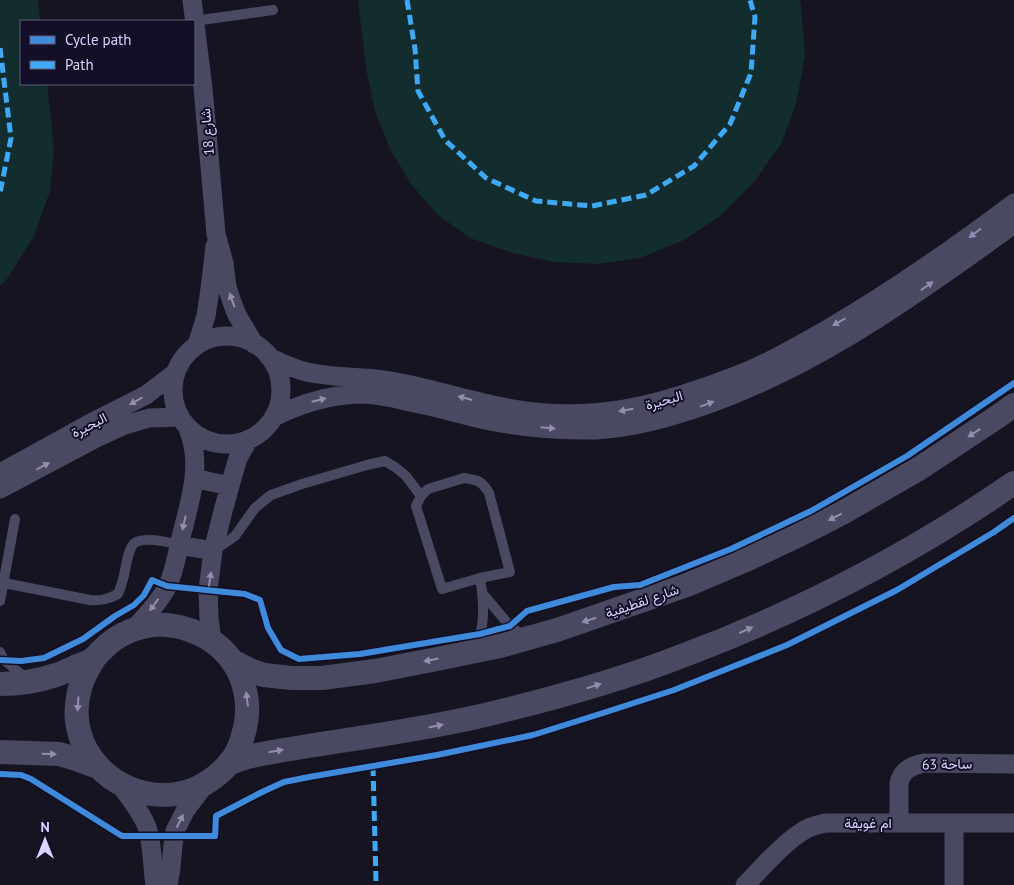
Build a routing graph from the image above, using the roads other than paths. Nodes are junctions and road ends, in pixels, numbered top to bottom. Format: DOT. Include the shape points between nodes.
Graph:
graph roads {
  1 [pos="192,0"];
  2 [pos="273,10"];
  3 [pos="194,20"];
  4 [pos="195,22"];
  5 [pos="195,29"];
  6 [pos="1014,203"];
  7 [pos="1014,224"];
  8 [pos="216,234"];
  9 [pos="892,299"];
  10 [pos="254,344"];
  11 [pos="196,346"];
  12 [pos="269,357"];
  13 [pos="175,373"];
  14 [pos="1014,405"];
  15 [pos="510,416"];
  16 [pos="274,417"];
  17 [pos="184,423"];
  18 [pos="249,439"];
  19 [pos="13,471"];
  20 [pos="194,478"];
  21 [pos="1014,483"];
  22 [pos="229,486"];
  23 [pos="0,489"];
  24 [pos="421,496"];
  25 [pos="15,519"];
  26 [pos="179,545"];
  27 [pos="213,551"];
  28 [pos="480,578"];
  29 [pos="4,583"];
  30 [pos="483,594"];
  31 [pos="0,601"];
  32 [pos="133,630"];
  33 [pos="528,639"];
  34 [pos="212,641"];
  35 [pos="0,652"];
  36 [pos="470,652"];
  37 [pos="94,659"];
  38 [pos="232,661"];
  39 [pos="30,681"];
  40 [pos="0,684"];
  41 [pos="0,752"];
  42 [pos="229,763"];
  43 [pos="1014,764"];
  44 [pos="98,766"];
  45 [pos="120,784"];
  46 [pos="205,784"];
  47 [pos="899,822"];
  48 [pos="954,823"];
  49 [pos="1014,823"];
  50 [pos="155,885"];
  51 [pos="168,885"];
  52 [pos="745,885"];
  53 [pos="954,885"];
  1 -- 3 [label="street, شارع 18"];
  2 -- 4 [label="lane"];
  5 -- 8 [label="street, شارع 18"];
  6 -- 9 [label="street, البحيرة, one-way" via="909,279"];
  9 -- 7 [label="street, البحيرة, one-way" via="970,257"];
  10 -- 8 [label="street, شارع 18, one-way" via="232,302"];
  8 -- 11 [label="street, شارع 18" via="206,316"];
  9 -- 15 [label="street, البحيرة" via="816,335 762,373 725,380 677,397 619,411"];
  10 -- 11 [label="street" via="243,339 219,337"];
  10 -- 12 [label="street"];
  11 -- 13 [label="street"];
  15 -- 12 [label="street, البحيرة, one-way" via="493,406 439,391 377,379 305,372"];
  12 -- 16 [label="street" via="281,386"];
  13 -- 17 [label="street" via="174,403"];
  13 -- 19 [label="street, البحيرة, one-way" via="146,395 88,425"];
  14 -- 33 [label="street, شارع لقطيفية, one-way" via="920,468 796,536 687,586"];
  16 -- 15 [label="street, البحيرة, one-way" via="309,402 361,394 486,420"];
  16 -- 18 [label="street" via="259,434"];
  17 -- 18 [label="street" via="201,438 217,444 234,444"];
  19 -- 17 [label="street, البحيرة, one-way" via="149,418"];
  17 -- 20 [label="street" via="193,439"];
  18 -- 22 [label="street" via="238,458"];
  19 -- 23 [label="street, البحيرة"];
  20 -- 22 [label="street"];
  20 -- 26 [label="street, one-way"];
  42 -- 21 [label="street, one-way" via="267,752 426,728 547,700 618,679 742,632 809,601 953,523"];
  22 -- 27 [label="street"];
  24 -- 27 [label="lane" via="396,467 385,461 366,465 271,495 255,508 235,536"];
  24 -- 28 [label="lane" via="416,506 442,589"];
  24 -- 28 [label="lane" via="428,489 464,478 484,484 510,572"];
  25 -- 29 [label="lane"];
  26 -- 27 [label="street"];
  26 -- 29 [label="lane" via="159,541 134,543 118,594 100,601"];
  26 -- 32 [label="street, one-way" via="167,586"];
  34 -- 27 [label="street, one-way" via="208,590"];
  28 -- 30 [label="lane"];
  29 -- 31 [label="lane"];
  30 -- 33 [label="lane" via="510,626"];
  30 -- 36 [label="lane" via="480,634"];
  32 -- 34 [label="street" via="149,626 182,627"];
  32 -- 37 [label="street" via="111,642"];
  33 -- 36 [label="street, شارع لقطيفية"];
  34 -- 38 [label="street"];
  35 -- 39 [label="lane" via="4,660"];
  36 -- 38 [label="street, شارع لقطيفية, one-way" via="322,678 264,675"];
  37 -- 39 [label="street" via="57,675"];
  37 -- 44 [label="street, one-way" via="80,685 77,714 83,742"];
  42 -- 38 [label="street, one-way" via="244,736 248,705 240,674"];
  39 -- 40 [label="street"];
  41 -- 44 [label="street, one-way" via="59,754"];
  42 -- 46 [label="street"];
  43 -- 47 [label="street, ساحة 63" via="925,763 911,767 899,783"];
  44 -- 45 [label="street"];
  45 -- 46 [label="street" via="153,794 188,791"];
  45 -- 50 [label="street" via="147,828"];
  51 -- 46 [label="street, one-way" via="175,832 185,811"];
  47 -- 48 [label="street, ام غويفة"];
  47 -- 52 [label="street, ام غويفة" via="825,822 812,826 781,849"];
  48 -- 49 [label="street, ام غويفة"];
  48 -- 53 [label="street"];
}
